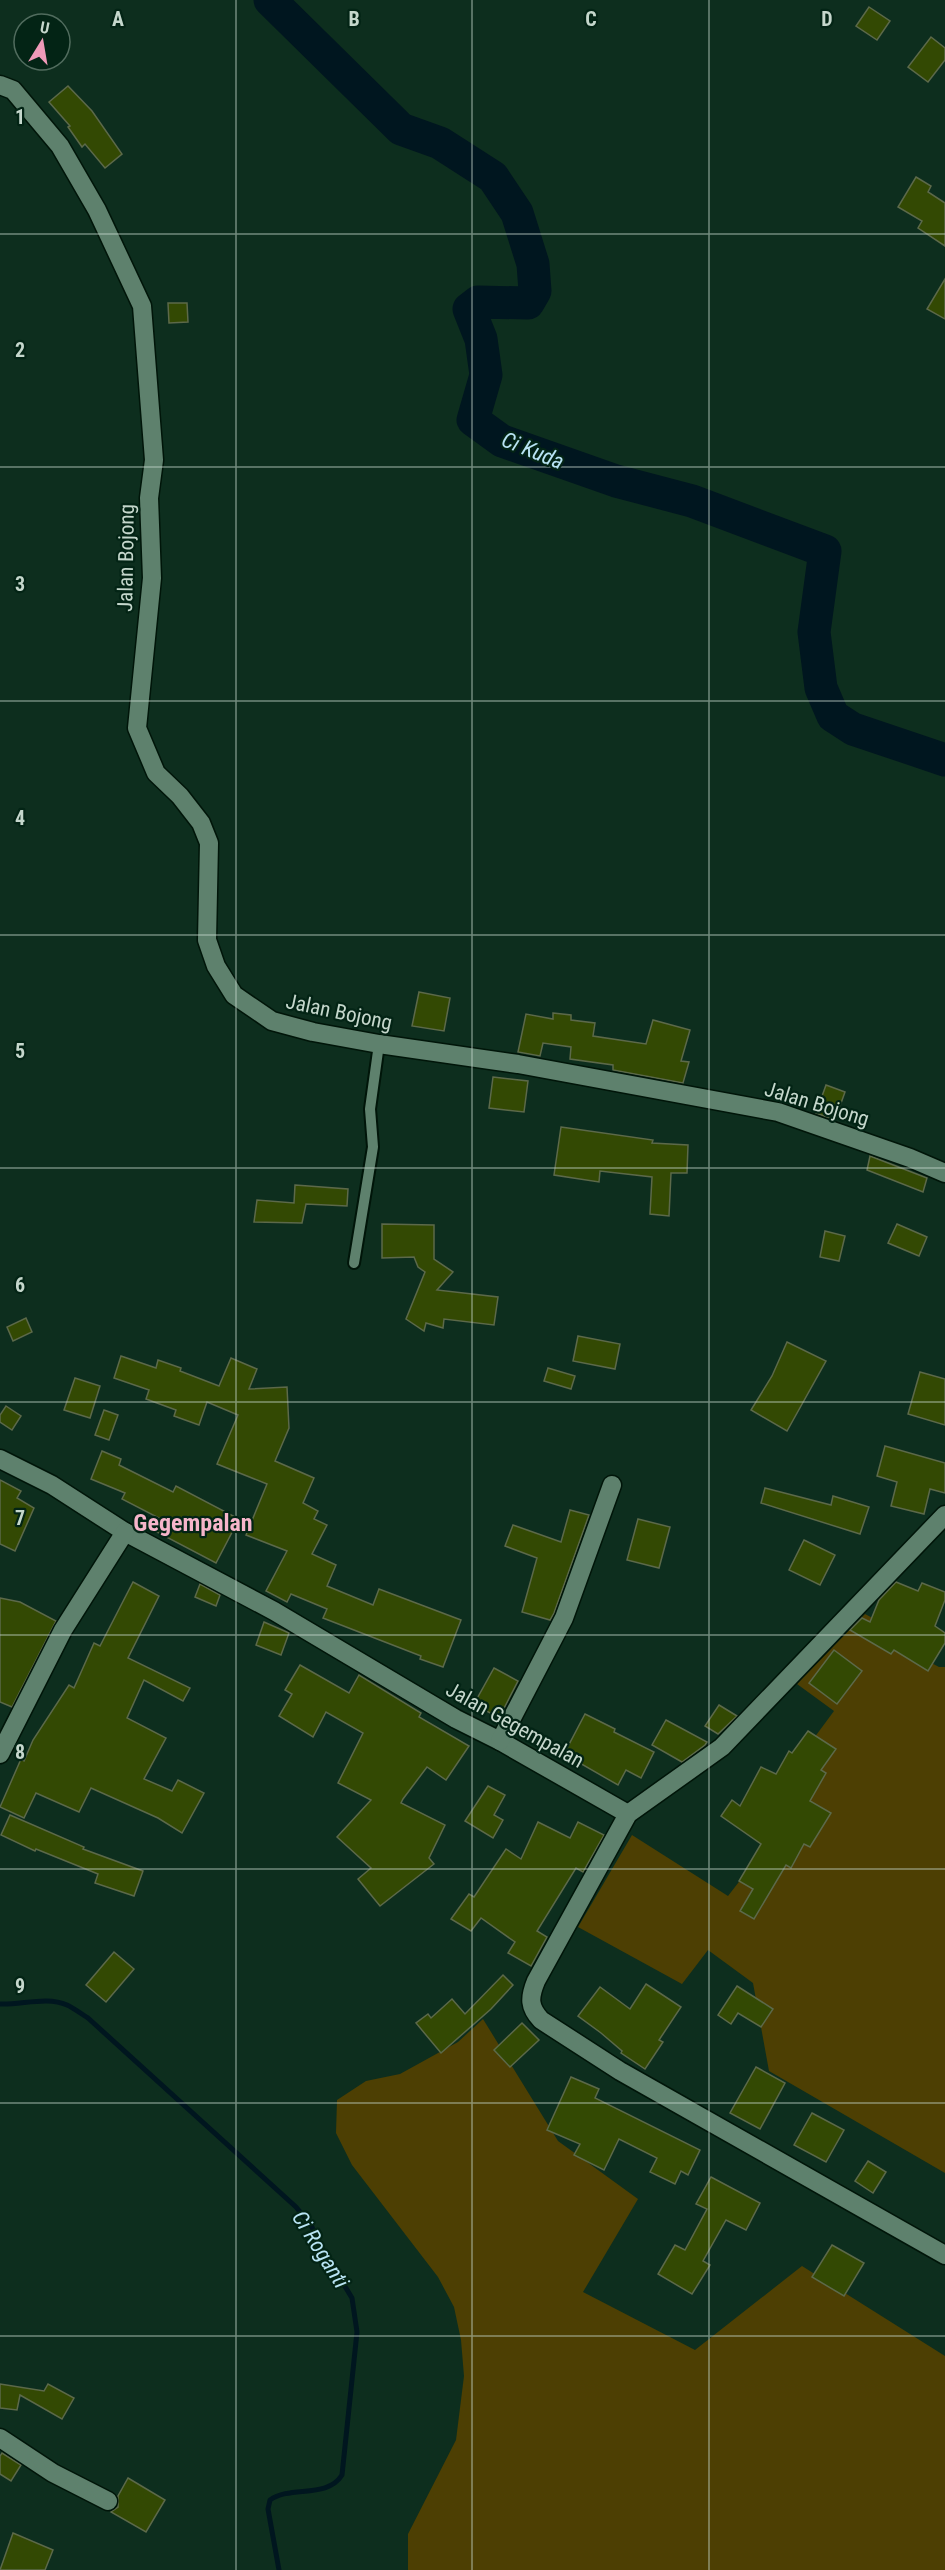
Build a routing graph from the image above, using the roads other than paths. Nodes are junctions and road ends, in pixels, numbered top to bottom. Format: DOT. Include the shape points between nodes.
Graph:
graph roads {
  1 [pos="0,85"];
  2 [pos="379,1044"];
  3 [pos="945,1173"];
  4 [pos="354,1263"];
  5 [pos="0,1459"];
  6 [pos="612,1485"];
  7 [pos="945,1515"];
  8 [pos="125,1532"];
  9 [pos="500,1741"];
  10 [pos="0,1754"];
  11 [pos="628,1814"];
  12 [pos="945,2255"];
  13 [pos="0,2438"];
  14 [pos="108,2501"];
  1 -- 2 [label="street, Jalan Bojong" via="13,90 60,146 97,210 142,306 154,460 149,498 152,578 137,728 156,773 201,823 209,843 207,940 216,966 234,994 272,1021"];
  2 -- 3 [label="street, Jalan Bojong" via="530,1066 778,1112"];
  2 -- 4 [label="lane" via="370,1109 373,1147"];
  5 -- 8 [label="street, Jalan Gegempalan" via="52,1485"];
  6 -- 9 [label="street" via="564,1618"];
  7 -- 11 [label="street" via="722,1747"];
  8 -- 9 [label="street, Jalan Gegempalan" via="274,1611"];
  8 -- 10 [label="street" via="63,1630"];
  9 -- 11 [label="street, Jalan Gegempalan"];
  11 -- 12 [label="street" via="536,1982 531,1993 532,2011 620,2071"];
  13 -- 14 [label="street" via="53,2473"];
}
